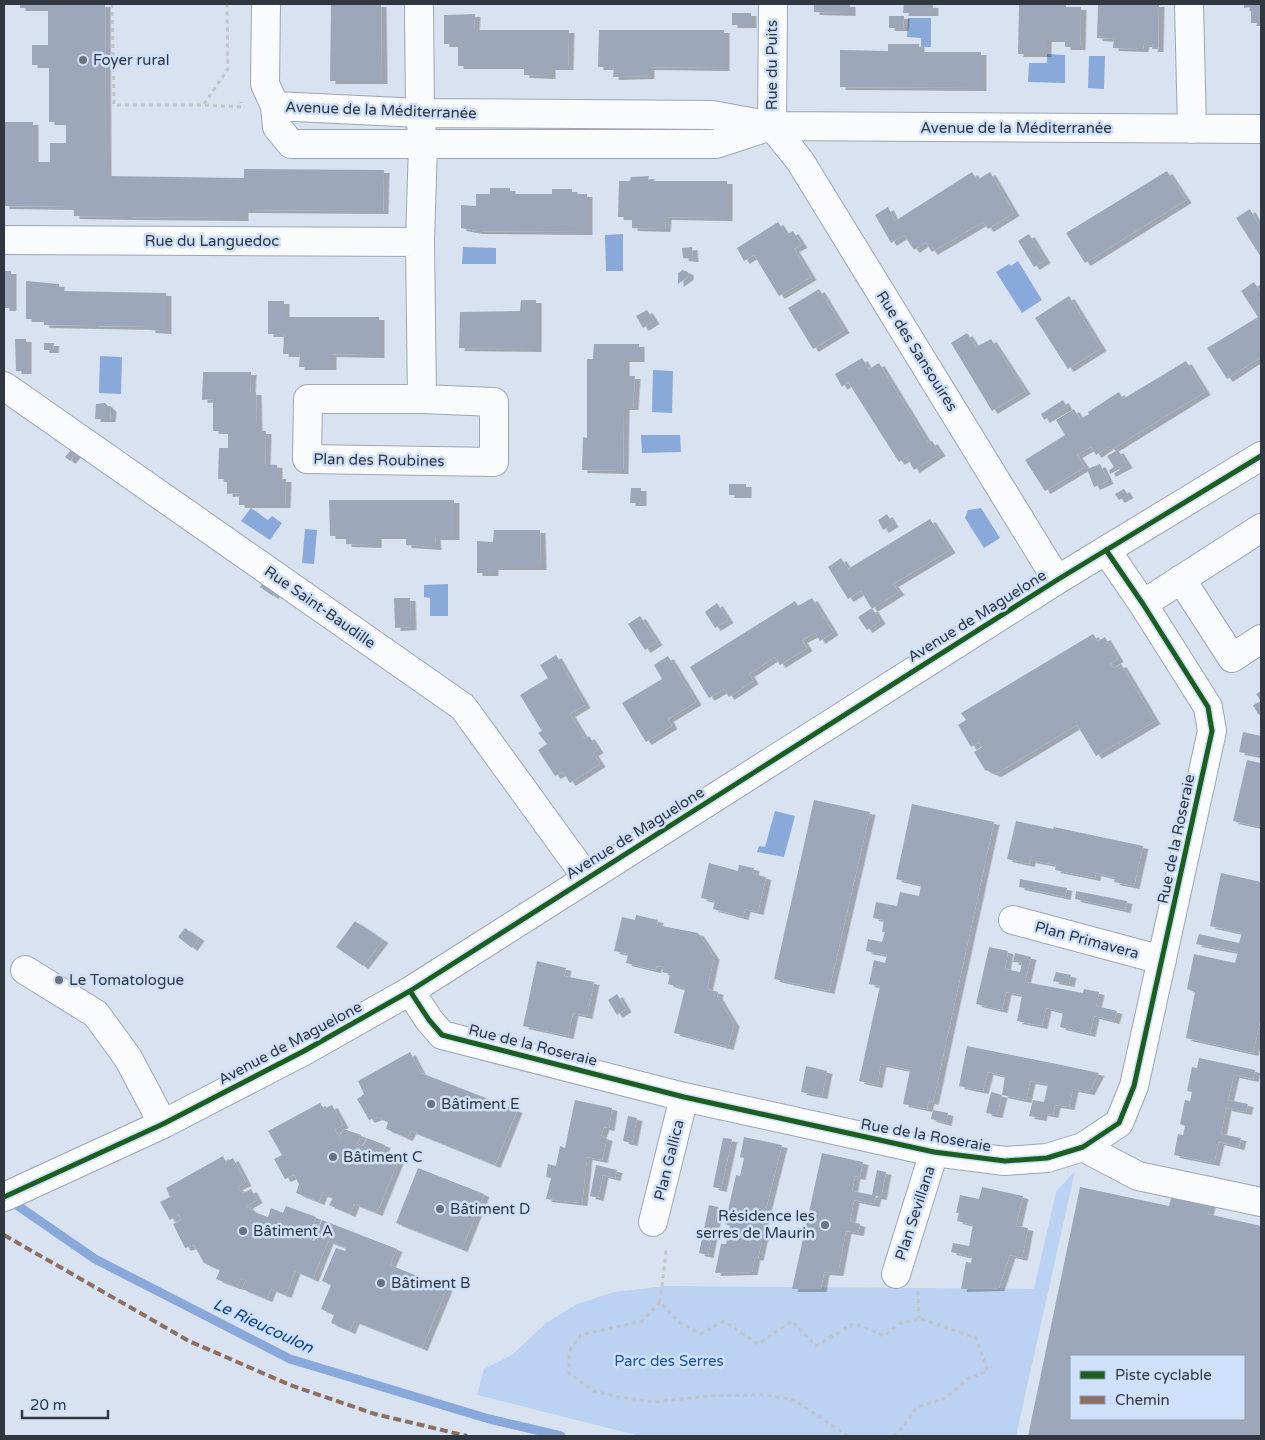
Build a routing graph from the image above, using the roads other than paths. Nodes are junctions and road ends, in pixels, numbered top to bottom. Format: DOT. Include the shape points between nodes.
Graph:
graph roads {
  1 [pos="266,4"];
  2 [pos="419,4"];
  3 [pos="772,4"];
  4 [pos="1189,4"];
  5 [pos="270,95"];
  6 [pos="420,113"];
  7 [pos="772,126"];
  8 [pos="1192,129"];
  9 [pos="1261,129"];
  10 [pos="422,144"];
  11 [pos="4,240"];
  12 [pos="420,242"];
  13 [pos="4,386"];
  14 [pos="422,399"];
  15 [pos="1261,456"];
  16 [pos="1261,528"];
  17 [pos="1106,550"];
  18 [pos="1181,579"];
  19 [pos="1057,580"];
  20 [pos="1144,604"];
  21 [pos="1261,639"];
  22 [pos="587,878"];
  23 [pos="1013,920"];
  24 [pos="1162,960"];
  25 [pos="25,970"];
  26 [pos="410,991"];
  27 [pos="684,1097"];
  28 [pos="163,1124"];
  29 [pos="1083,1146"];
  30 [pos="934,1152"];
  31 [pos="4,1197"];
  32 [pos="1261,1202"];
  33 [pos="653,1222"];
  34 [pos="907,1280"];
  1 -- 5 [label="street"];
  2 -- 6 [label="street"];
  3 -- 7 [label="street, Rue du Puits"];
  4 -- 8 [label="street"];
  5 -- 6 [label="street, Avenue de la Méditerranée"];
  5 -- 10 [label="street, Avenue de la Méditerranée" via="277,127 291,144"];
  6 -- 7 [label="street, Avenue de la Méditerranée" via="712,115"];
  6 -- 10 [label="street"];
  7 -- 8 [label="street, Avenue de la Méditerranée"];
  7 -- 10 [label="street, Avenue de la Méditerranée" via="716,144"];
  7 -- 19 [label="street, Rue des Sansouires" via="800,161"];
  8 -- 9 [label="street, Avenue de la Méditerranée"];
  10 -- 12 [label="street"];
  11 -- 12 [label="street, Rue du Languedoc"];
  12 -- 14 [label="street"];
  13 -- 22 [label="street, Rue Saint-Baudille" via="463,707"];
  14 -- 14 [label="street, Plan des Roubines" via="308,399 307,459 494,462 494,402"];
  15 -- 17 [label="street, Avenue de Maguelone"];
  16 -- 18 [label="street"];
  17 -- 19 [label="street, Avenue de Maguelone"];
  17 -- 20 [label="street, Rue de la Roseraie"];
  18 -- 20 [label="street"];
  18 -- 21 [label="street" via="1232,658"];
  19 -- 22 [label="street, Avenue de Maguelone"];
  20 -- 24 [label="street, Rue de la Roseraie" via="1208,707 1212,730"];
  22 -- 26 [label="street, Avenue de Maguelone"];
  23 -- 24 [label="street, Plan Primavera"];
  24 -- 29 [label="street, Rue de la Roseraie" via="1134,1086 1122,1116 1119,1123"];
  25 -- 28 [label="street" via="96,1014 128,1058"];
  26 -- 27 [label="street, Rue de la Roseraie" via="442,1035"];
  26 -- 28 [label="street, Avenue de Maguelone" via="304,1051"];
  27 -- 30 [label="street, Rue de la Roseraie"];
  27 -- 33 [label="street, Plan Gallica"];
  28 -- 31 [label="street, Avenue de Maguelone"];
  29 -- 30 [label="street, Rue de la Roseraie" via="1047,1158 1005,1161"];
  29 -- 32 [label="street" via="1138,1176"];
  30 -- 34 [label="street, Plan Sevillana"];
}
